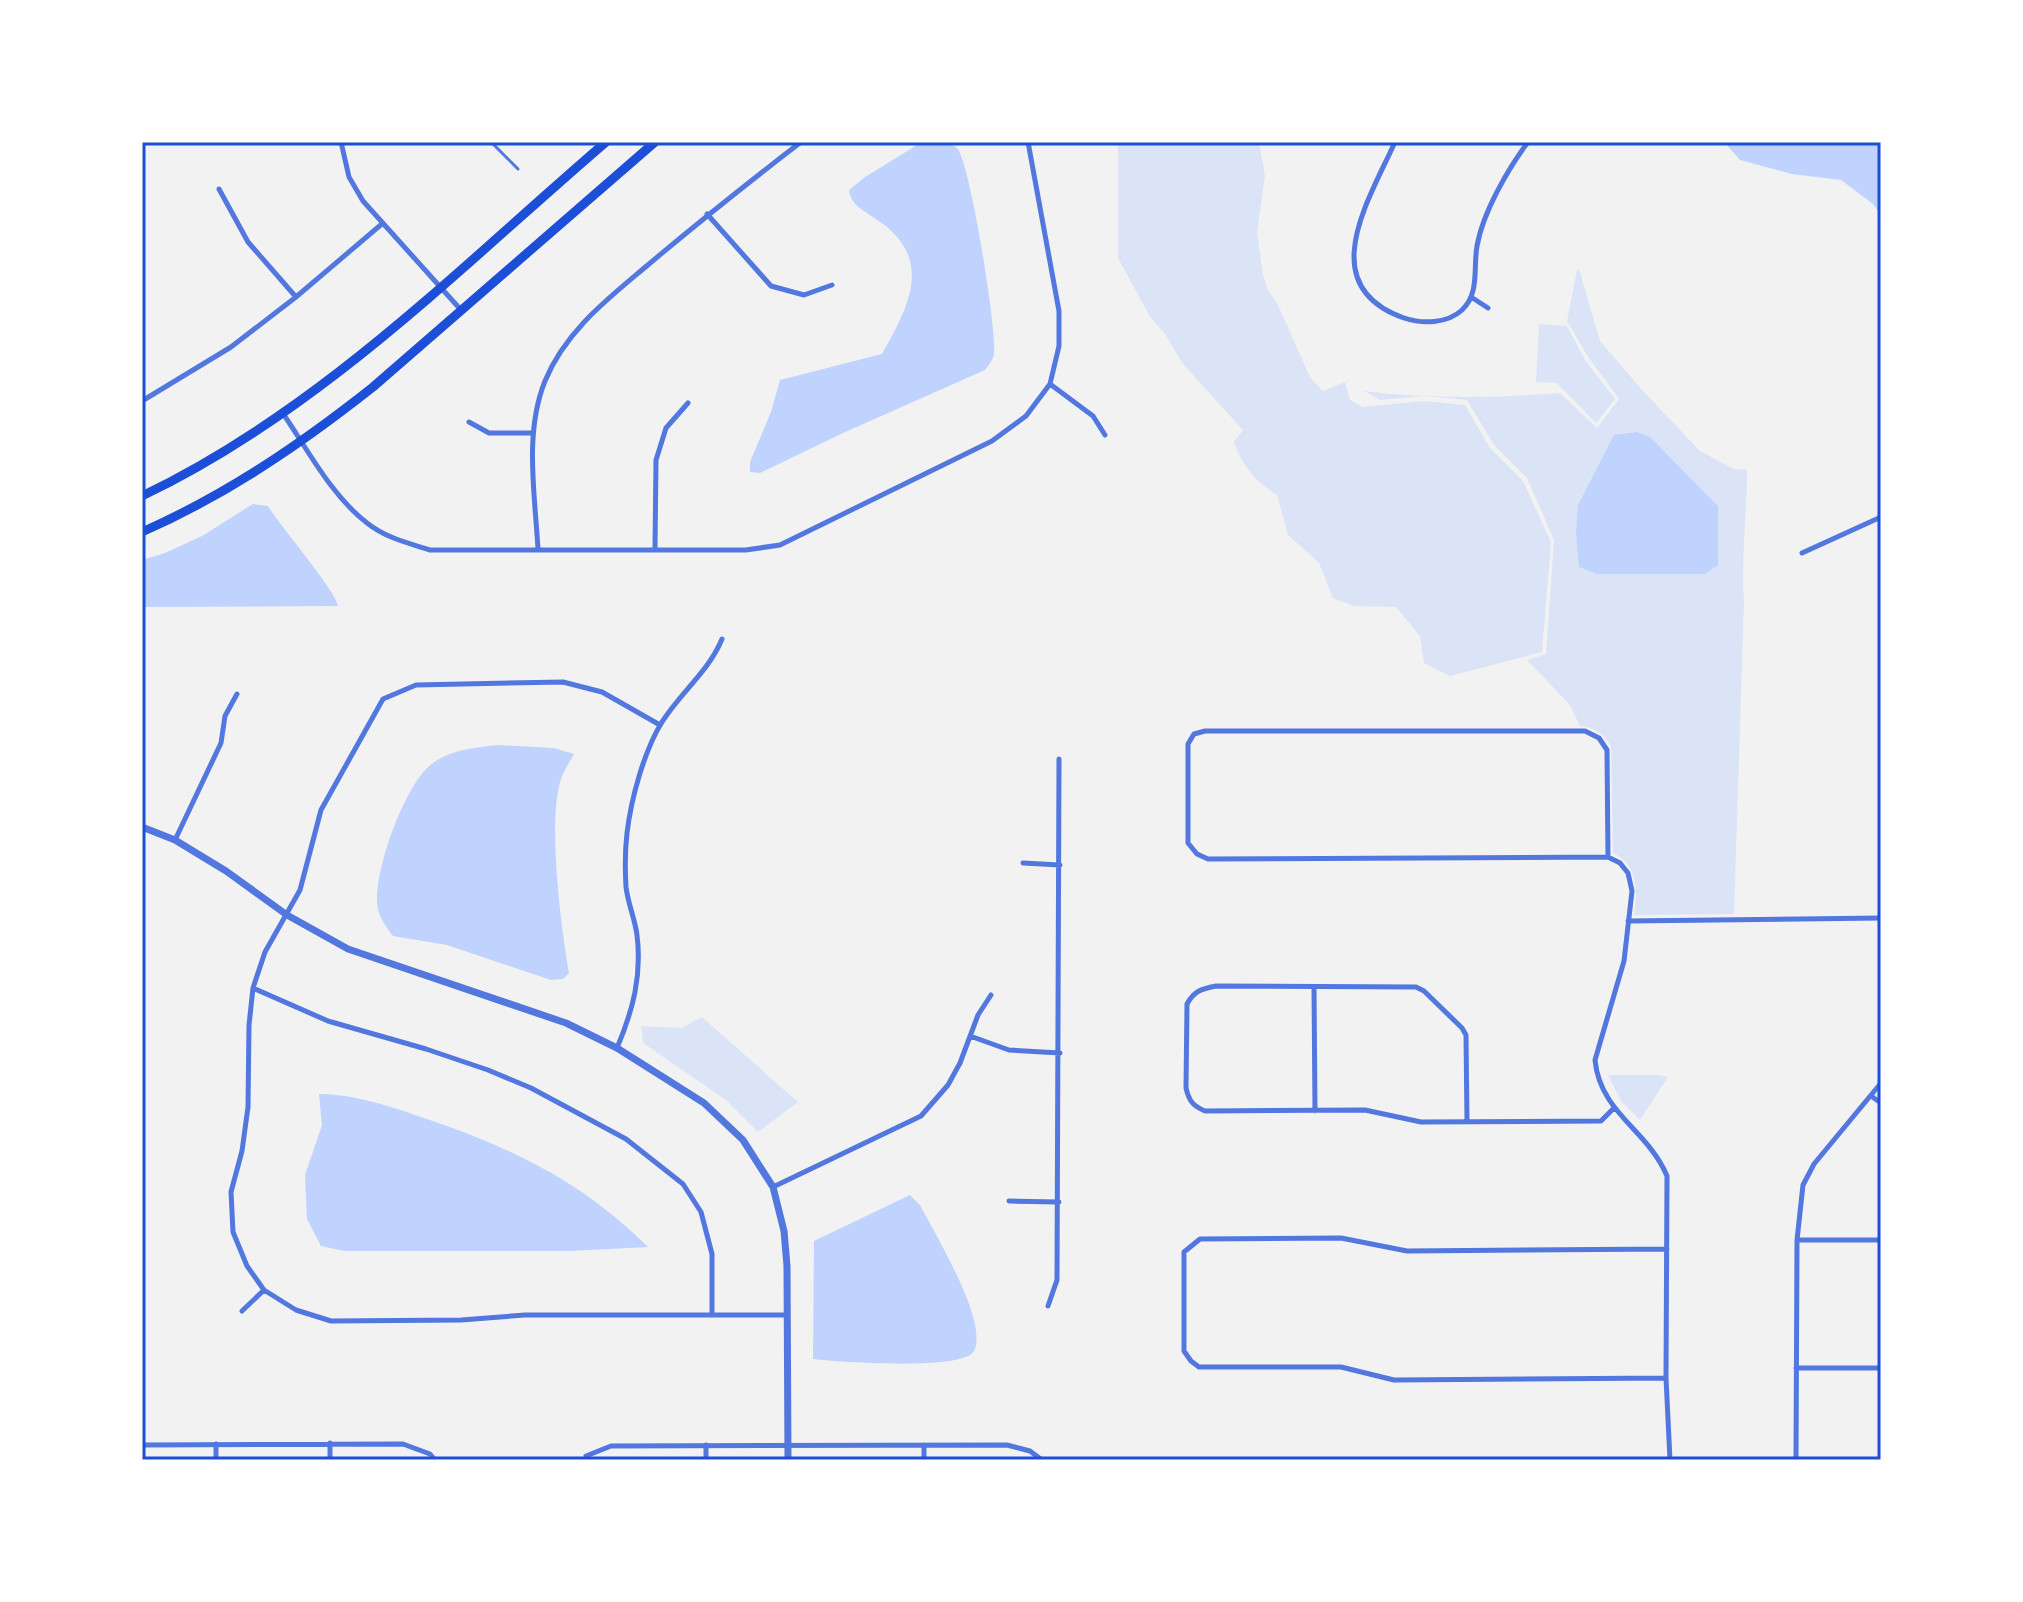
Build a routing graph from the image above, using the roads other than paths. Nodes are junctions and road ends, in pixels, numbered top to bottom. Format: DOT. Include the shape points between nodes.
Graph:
graph roads {
  1 [pos="341,142"];
  2 [pos="491,142"];
  3 [pos="606,142"];
  4 [pos="655,142"];
  5 [pos="801,142"];
  6 [pos="1028,142"];
  7 [pos="1395,142"];
  8 [pos="1528,142"];
  9 [pos="518,169"];
  10 [pos="219,189"];
  11 [pos="707,214"];
  12 [pos="383,223"];
  13 [pos="832,285"];
  14 [pos="440,287"];
  15 [pos="296,297"];
  16 [pos="1471,297"];
  17 [pos="1488,308"];
  18 [pos="461,311"];
  19 [pos="1050,384"];
  20 [pos="142,401"];
  21 [pos="688,403"];
  22 [pos="284,415"];
  23 [pos="469,422"];
  24 [pos="532,433"];
  25 [pos="1105,435"];
  26 [pos="302,442"];
  27 [pos="142,496"];
  28 [pos="1881,517"];
  29 [pos="142,532"];
  30 [pos="655,548"];
  31 [pos="538,549"];
  32 [pos="1802,553"];
  33 [pos="722,639"];
  34 [pos="237,694"];
  35 [pos="660,725"];
  36 [pos="1059,759"];
  37 [pos="142,827"];
  38 [pos="175,840"];
  39 [pos="1608,857"];
  40 [pos="1023,863"];
  41 [pos="1060,865"];
  42 [pos="287,915"];
  43 [pos="1881,918"];
  44 [pos="1628,921"];
  45 [pos="1314,987"];
  46 [pos="253,988"];
  47 [pos="991,995"];
  48 [pos="970,1036"];
  49 [pos="617,1048"];
  50 [pos="1060,1053"];
  51 [pos="1881,1083"];
  52 [pos="1871,1096"];
  53 [pos="1881,1103"];
  54 [pos="1614,1108"];
  55 [pos="1315,1111"];
  56 [pos="1467,1122"];
  57 [pos="773,1187"];
  58 [pos="1009,1201"];
  59 [pos="1059,1202"];
  60 [pos="1797,1240"];
  61 [pos="1881,1240"];
  62 [pos="1667,1249"];
  63 [pos="264,1290"];
  64 [pos="1048,1306"];
  65 [pos="242,1311"];
  66 [pos="712,1315"];
  67 [pos="788,1315"];
  68 [pos="1796,1368"];
  69 [pos="1881,1368"];
  70 [pos="1666,1378"];
  71 [pos="330,1443"];
  72 [pos="216,1444"];
  73 [pos="788,1444"];
  74 [pos="142,1445"];
  75 [pos="706,1445"];
  76 [pos="924,1445"];
  77 [pos="586,1456"];
  78 [pos="216,1460"];
  79 [pos="330,1460"];
  80 [pos="435,1460"];
  81 [pos="706,1460"];
  82 [pos="788,1460"];
  83 [pos="924,1460"];
  84 [pos="1042,1460"];
  85 [pos="1670,1460"];
  86 [pos="1796,1460"];
  1 -- 12 [label="street" via="349,177"];
  2 -- 9 [label="lane"];
  3 -- 14 [label="main road"];
  4 -- 18 [label="main road"];
  5 -- 11 [label="street"];
  6 -- 19 [label="street" via="1059,311 1059,346"];
  7 -- 16 [label="street" via="1360,222 1354,272 1365,294 1390,313 1415,322 1447,320"];
  8 -- 16 [label="street" via="1487,217 1477,245"];
  10 -- 15 [label="street" via="248,242"];
  11 -- 13 [label="street" via="771,286 804,295"];
  11 -- 24 [label="street" via="583,321 545,381"];
  12 -- 14 [label="street"];
  12 -- 15 [label="street"];
  14 -- 18 [label="street"];
  14 -- 22 [label="main road"];
  15 -- 20 [label="street" via="231,347"];
  16 -- 17 [label="street"];
  18 -- 26 [label="main road"];
  19 -- 25 [label="street" via="1093,416"];
  19 -- 30 [label="street" via="1026,416 992,441 780,545 746,550"];
  21 -- 30 [label="street" via="666,428 656,460"];
  22 -- 26 [label="street"];
  22 -- 27 [label="main road"];
  23 -- 24 [label="street" via="489,433"];
  24 -- 31 [label="street"];
  26 -- 29 [label="main road" via="233,486"];
  26 -- 31 [label="street" via="351,508 399,541 430,550"];
  28 -- 32 [label="street"];
  30 -- 31 [label="street"];
  33 -- 35 [label="street" via="713,659"];
  34 -- 38 [label="street" via="225,716 221,743"];
  35 -- 42 [label="street" via="602,692 563,682 416,685 383,699 321,810 300,890"];
  35 -- 49 [label="street" via="638,779 627,833 626,888 637,936 638,981 632,1014"];
  36 -- 41 [label="street"];
  37 -- 38 [label="street"];
  38 -- 42 [label="street"];
  39 -- 39 [label="street" via="1607,750 1585,731 1205,731 1194,734 1188,744 1188,843 1208,859"];
  39 -- 44 [label="street" via="1628,873"];
  40 -- 41 [label="street"];
  41 -- 50 [label="street"];
  42 -- 46 [label="street" via="265,952"];
  42 -- 49 [label="street" via="348,949 566,1023"];
  43 -- 44 [label="street"];
  44 -- 54 [label="street" via="1626,950 1595,1060 1596,1077"];
  45 -- 55 [label="street"];
  45 -- 55 [label="street" via="1216,986 1193,993 1187,1004 1186,1088 1195,1107 1205,1111"];
  45 -- 56 [label="street" via="1424,991 1466,1035"];
  46 -- 63 [label="street" via="248,1107 230,1206 233,1232"];
  46 -- 66 [label="street" via="328,1021 488,1070 626,1139 683,1184 701,1212 712,1254"];
  47 -- 48 [label="street"];
  48 -- 50 [label="street" via="1009,1050"];
  48 -- 57 [label="street" via="948,1085 921,1116"];
  49 -- 57 [label="street" via="704,1103 743,1140"];
  50 -- 59 [label="street"];
  51 -- 52 [label="street"];
  52 -- 53 [label="street"];
  52 -- 60 [label="street" via="1814,1164 1803,1185"];
  54 -- 56 [label="street" via="1601,1121"];
  54 -- 62 [label="street" via="1658,1155 1667,1176"];
  55 -- 56 [label="street" via="1365,1110 1421,1122"];
  57 -- 67 [label="street" via="784,1231"];
  58 -- 59 [label="street"];
  59 -- 64 [label="street" via="1057,1280"];
  60 -- 61 [label="street"];
  60 -- 68 [label="street"];
  62 -- 70 [label="street"];
  62 -- 70 [label="street" via="1407,1251 1341,1238 1200,1239 1184,1252 1184,1351 1199,1367 1341,1367 1394,1380"];
  63 -- 65 [label="street"];
  63 -- 66 [label="street" via="296,1310 331,1321"];
  66 -- 67 [label="street"];
  67 -- 73 [label="street"];
  68 -- 69 [label="street"];
  68 -- 86 [label="street"];
  70 -- 85 [label="street"];
  71 -- 72 [label="street"];
  71 -- 79 [label="street"];
  71 -- 80 [label="street" via="403,1444"];
  72 -- 74 [label="street"];
  72 -- 78 [label="street"];
  73 -- 75 [label="street"];
  73 -- 76 [label="street"];
  73 -- 82 [label="street"];
  75 -- 77 [label="street" via="611,1446"];
  75 -- 81 [label="street"];
  76 -- 83 [label="street"];
  76 -- 84 [label="street" via="1007,1445"];
}
